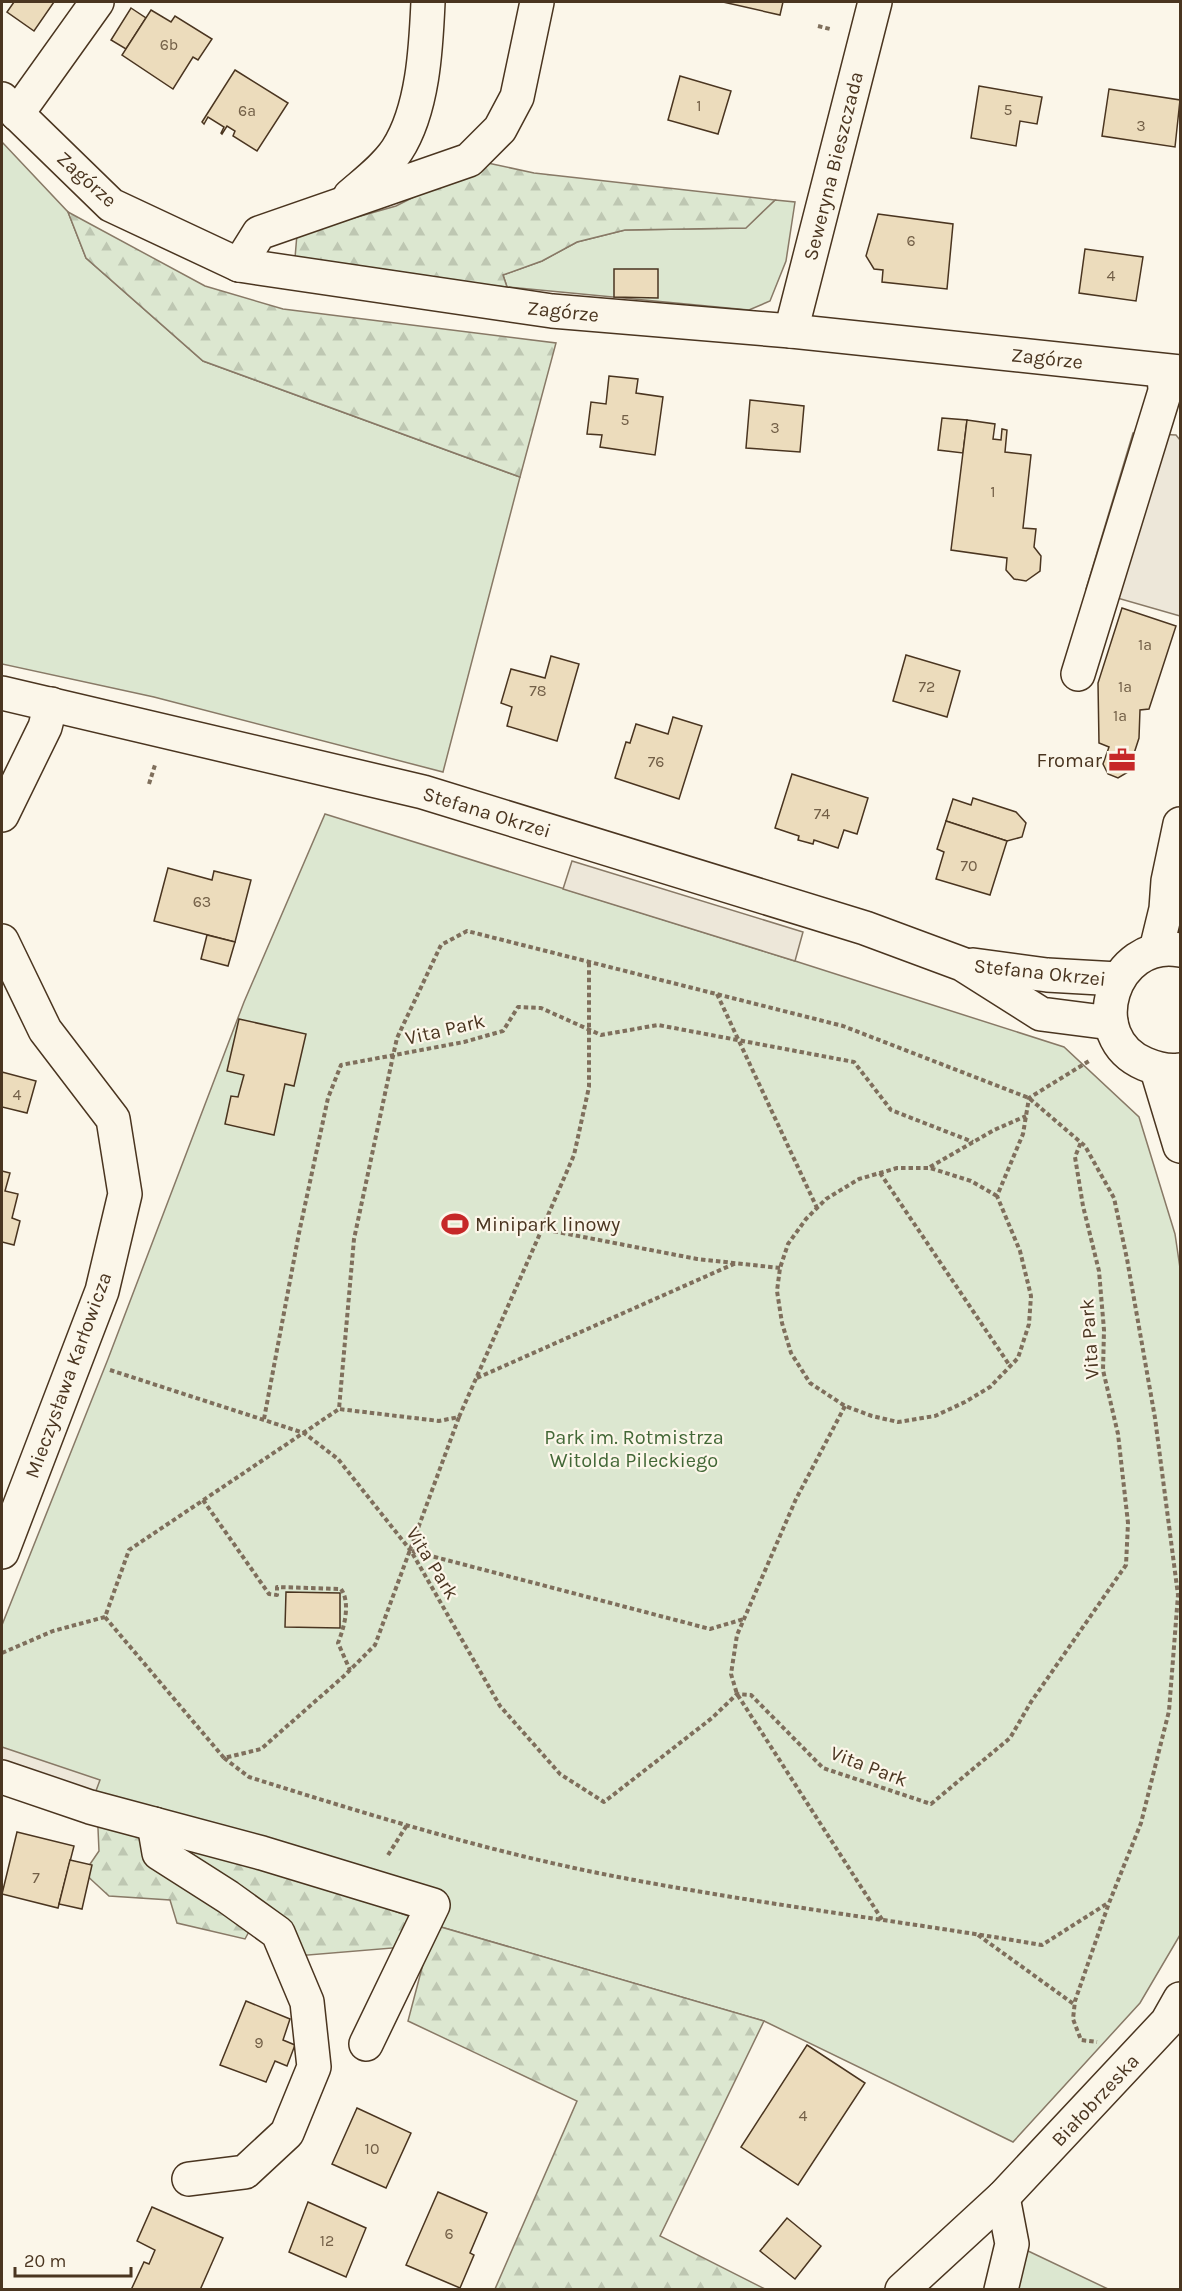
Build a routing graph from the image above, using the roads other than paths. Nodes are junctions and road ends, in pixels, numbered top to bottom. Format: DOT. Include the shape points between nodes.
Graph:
graph roads {
  1 [pos="97,2"];
  2 [pos="428,2"];
  3 [pos="537,2"];
  4 [pos="875,2"];
  5 [pos="9,107"];
  6 [pos="343,204"];
  7 [pos="239,265"];
  8 [pos="791,331"];
  9 [pos="1172,372"];
  10 [pos="1078,675"];
  11 [pos="2,693"];
  12 [pos="51,704"];
  13 [pos="2,815"];
  14 [pos="1180,824"];
  15 [pos="2,941"];
  16 [pos="1168,950"];
  17 [pos="962,964"];
  18 [pos="1118,979"];
  19 [pos="1111,1023"];
  20 [pos="1169,1070"];
  21 [pos="1180,1146"];
  22 [pos="2,1552"];
  23 [pos="2,1777"];
  24 [pos="154,1824"];
  25 [pos="1176,2017"];
  26 [pos="366,2044"];
  27 [pos="189,2179"];
  28 [pos="1003,2197"];
  29 [pos="902,2289"];
  30 [pos="1001,2289"];
  1 -- 5 [label="street"];
  2 -- 6 [label="street" via="424,63 405,135 396,152"];
  3 -- 6 [label="street" via="518,97 500,129 469,160"];
  4 -- 8 [label="street, Seweryna Bieszczada"];
  5 -- 7 [label="street, Zagórze" via="111,204"];
  6 -- 7 [label="street" via="259,233"];
  7 -- 8 [label="street, Zagórze" via="552,311"];
  8 -- 9 [label="street, Zagórze"];
  9 -- 10 [label="street"];
  11 -- 12 [label="street, Stefana Okrzei"];
  12 -- 13 [label="street" via="45,727"];
  12 -- 17 [label="street, Stefana Okrzei" via="423,792 865,928"];
  14 -- 16 [label="street" via="1168,881"];
  15 -- 22 [label="street, Mieczysława Karłowicza" via="45,1030 113,1119 125,1194 102,1292"];
  16 -- 18 [label="street" via="1134,961"];
  17 -- 18 [label="street, Stefana Okrzei"];
  17 -- 19 [label="street, Stefana Okrzei" via="1041,1014"];
  18 -- 19 [label="street" via="1110,1000"];
  19 -- 20 [label="street" via="1119,1044 1135,1060"];
  20 -- 21 [label="street"];
  23 -- 24 [label="street"];
  24 -- 26 [label="street" via="433,1905"];
  24 -- 27 [label="street" via="159,1853 278,1933 307,2002 314,2067 287,2133 245,2172"];
  25 -- 28 [label="street, Białobrzeska"];
  28 -- 29 [label="street, Białobrzeska"];
  28 -- 30 [label="street" via="1012,2244"];
}
